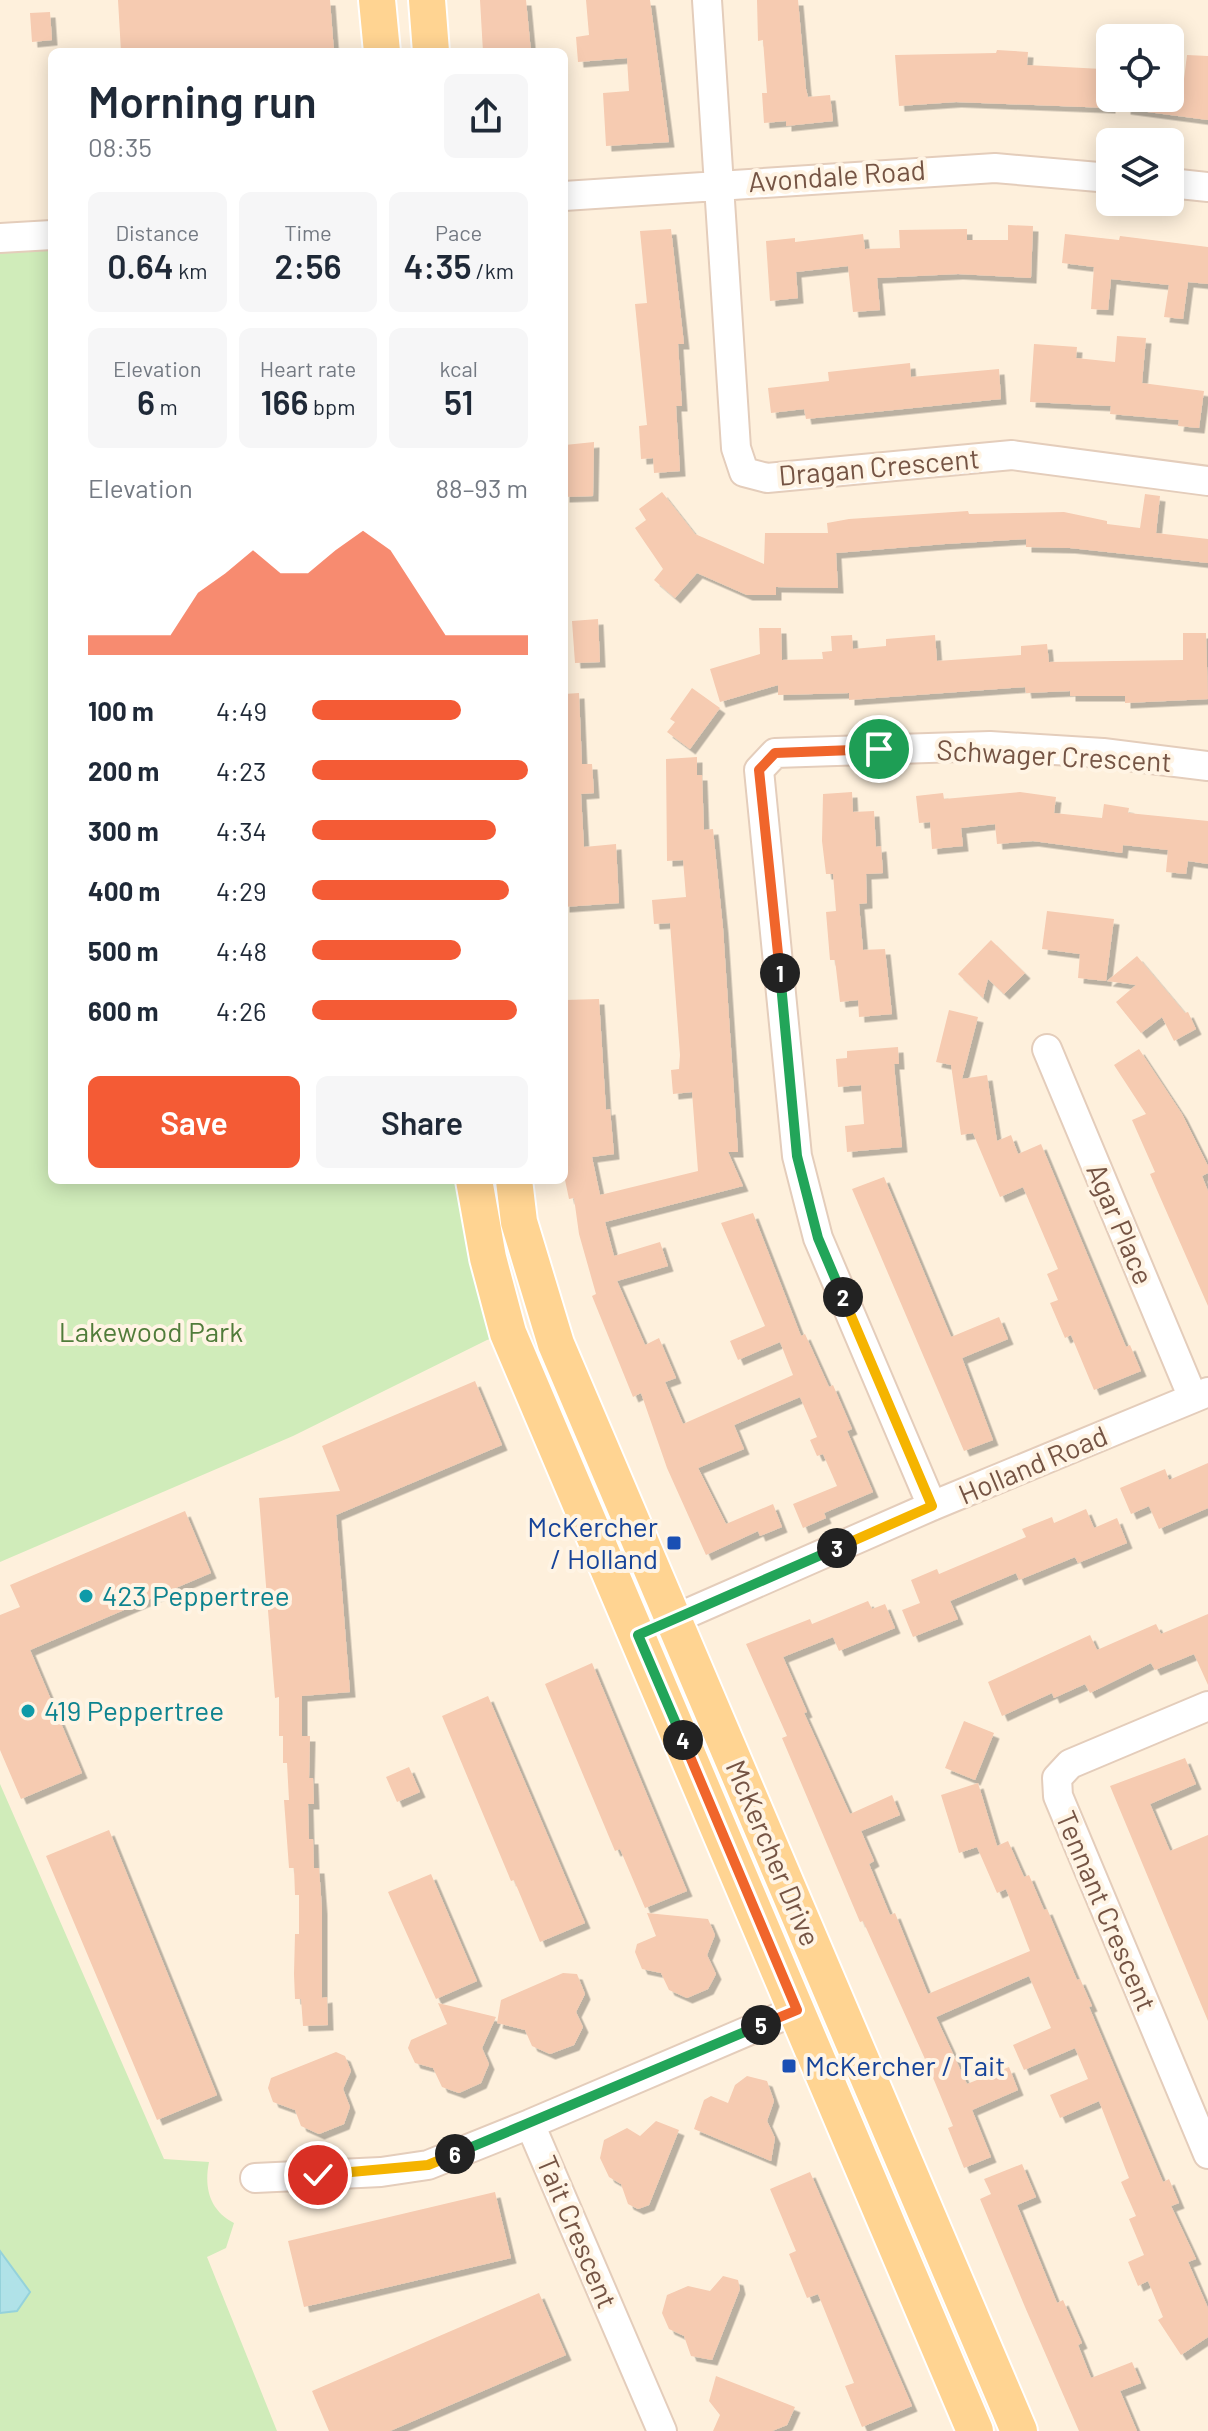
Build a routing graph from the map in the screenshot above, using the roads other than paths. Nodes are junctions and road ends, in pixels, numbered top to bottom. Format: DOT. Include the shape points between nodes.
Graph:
graph roads {
  1 [pos="377,0"];
  2 [pos="427,0"];
  3 [pos="707,0"];
  4 [pos="382,48"];
  5 [pos="431,48"];
  6 [pos="1096,177"];
  7 [pos="721,184"];
  8 [pos="1184,184"];
  9 [pos="1208,187"];
  10 [pos="568,196"];
  11 [pos="48,235"];
  12 [pos="0,238"];
  13 [pos="1208,481"];
  14 [pos="1208,766"];
  15 [pos="1047,1049"];
  16 [pos="475,1184"];
  17 [pos="514,1184"];
  18 [pos="1201,1395"];
  19 [pos="932,1506"];
  20 [pos="674,1619"];
  21 [pos="638,1635"];
  22 [pos="1208,1706"];
  23 [pos="797,2010"];
  24 [pos="530,2124"];
  25 [pos="1208,2154"];
  26 [pos="255,2178"];
  27 [pos="662,2431"];
  28 [pos="975,2431"];
  29 [pos="1019,2431"];
  1 -- 4 [label="main road"];
  2 -- 5 [label="main road"];
  3 -- 7 [label="street"];
  6 -- 7 [label="street, Avondale Road" via="995,168"];
  7 -- 10 [label="street, Avondale Road"];
  7 -- 13 [label="street, Dragan Crescent" via="736,448 744,472 767,478 1012,455"];
  8 -- 9 [label="street"];
  11 -- 12 [label="street"];
  14 -- 19 [label="street, Schwager Crescent" via="990,746 775,753 759,770 797,1156 818,1238"];
  15 -- 18 [label="street, Agar Place"];
  16 -- 21 [label="main road, McKercher Drive" via="508,1333"];
  17 -- 20 [label="main road, McKercher Drive" via="519,1222 556,1344"];
  18 -- 19 [label="street, Holland Road"];
  19 -- 20 [label="street, Holland Road"];
  20 -- 21 [label="street, Holland Road"];
  20 -- 29 [label="main road, McKercher Drive"];
  21 -- 23 [label="main road, McKercher Drive"];
  22 -- 25 [label="street, Tennant Crescent" via="1070,1764 1057,1778 1058,1796"];
  23 -- 24 [label="street, Tait Crescent"];
  23 -- 28 [label="main road, McKercher Drive"];
  24 -- 26 [label="street" via="428,2165"];
  24 -- 27 [label="street, Tait Crescent"];
}
